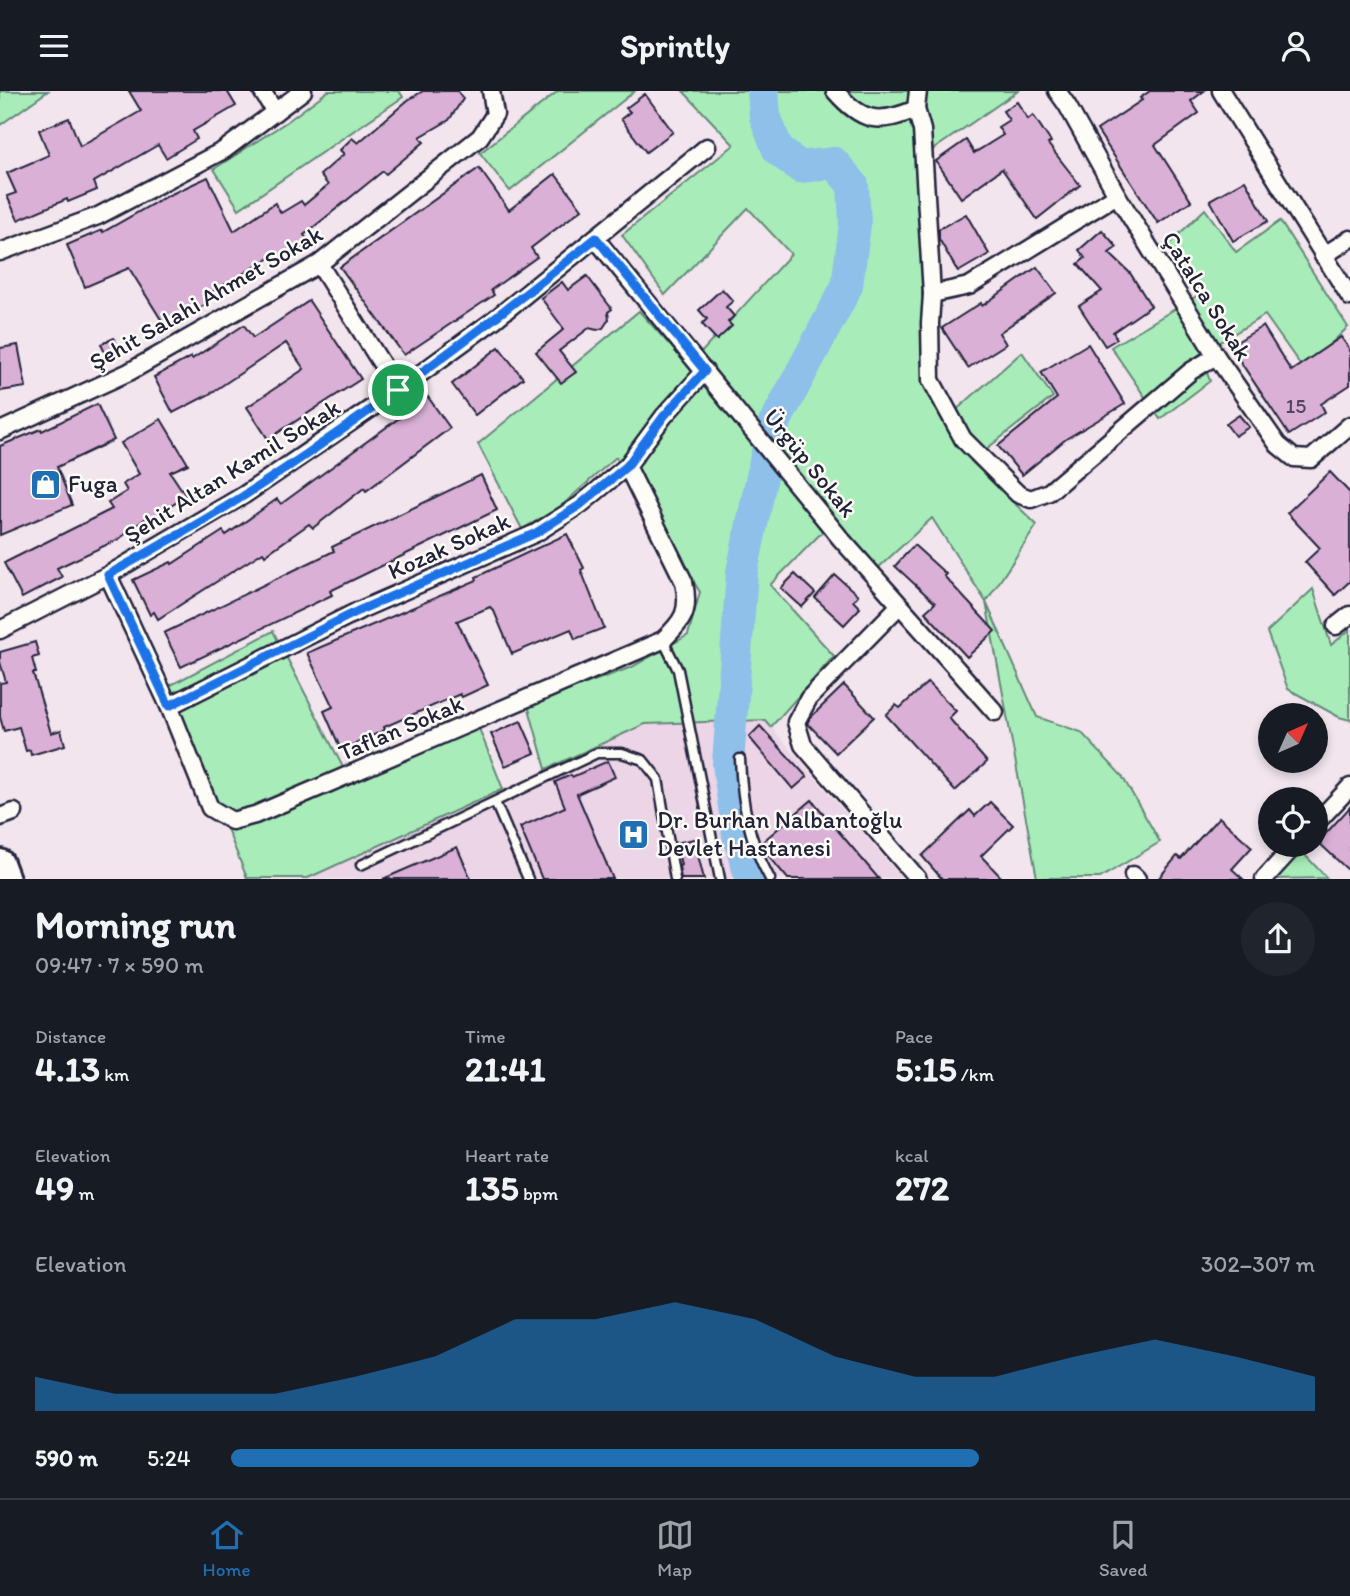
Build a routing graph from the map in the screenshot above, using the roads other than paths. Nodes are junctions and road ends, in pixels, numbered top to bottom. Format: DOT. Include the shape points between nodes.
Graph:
graph roads {
  1 [pos="262,91"];
  2 [pos="303,91"];
  3 [pos="491,91"];
  4 [pos="835,91"];
  5 [pos="918,91"];
  6 [pos="1057,91"];
  7 [pos="1222,91"];
  8 [pos="916,109"];
  9 [pos="275,112"];
  10 [pos="707,147"];
  11 [pos="1117,195"];
  12 [pos="596,238"];
  13 [pos="1350,239"];
  14 [pos="0,252"];
  15 [pos="1324,255"];
  16 [pos="319,264"];
  17 [pos="932,294"];
  18 [pos="1350,297"];
  19 [pos="1216,356"];
  20 [pos="705,371"];
  21 [pos="398,390"];
  22 [pos="1350,425"];
  23 [pos="0,431"];
  24 [pos="627,466"];
  25 [pos="108,575"];
  26 [pos="899,606"];
  27 [pos="1350,615"];
  28 [pos="1336,626"];
  29 [pos="0,630"];
  30 [pos="663,640"];
  31 [pos="169,706"];
  32 [pos="995,712"];
  33 [pos="740,758"];
  34 [pos="1350,787"];
  35 [pos="495,802"];
  36 [pos="1328,810"];
  37 [pos="1284,857"];
  38 [pos="0,863"];
  39 [pos="361,865"];
  40 [pos="6,879"];
  41 [pos="528,879"];
  42 [pos="675,879"];
  43 [pos="720,879"];
  44 [pos="770,879"];
  45 [pos="918,879"];
  46 [pos="1264,879"];
  1 -- 9 [label="street"];
  2 -- 9 [label="street"];
  3 -- 16 [label="street, Şehit Salahi Ahmet Sokak" via="495,114 480,137"];
  4 -- 8 [label="street" via="849,108 869,118 893,118"];
  5 -- 8 [label="street"];
  6 -- 11 [label="street, Çatalca Sokak"];
  7 -- 15 [label="street"];
  8 -- 17 [label="street" via="923,142"];
  9 -- 14 [label="street" via="224,150 98,216"];
  10 -- 12 [label="street, Şehit Altan Kamil Sokak"];
  11 -- 17 [label="street" via="970,286"];
  11 -- 19 [label="street, Çatalca Sokak"];
  12 -- 20 [label="street, Ürgüp Sokak"];
  12 -- 21 [label="street, Şehit Altan Kamil Sokak"];
  13 -- 15 [label="street"];
  15 -- 18 [label="street"];
  16 -- 21 [label="street"];
  16 -- 23 [label="street, Şehit Salahi Ahmet Sokak" via="129,372"];
  17 -- 19 [label="street" via="931,380 963,439 1018,494 1031,499 1049,492 1191,371"];
  19 -- 22 [label="street, Çatalca Sokak" via="1278,445 1294,458 1311,459"];
  20 -- 24 [label="street, Kozak Sokak"];
  20 -- 26 [label="street, Ürgüp Sokak"];
  21 -- 25 [label="street, Şehit Altan Kamil Sokak" via="244,495"];
  24 -- 30 [label="street, Taflan Sokak" via="684,582 688,602 679,625"];
  24 -- 31 [label="street, Kozak Sokak" via="580,505 536,533 360,610"];
  25 -- 29 [label="street, Şehit Altan Kamil Sokak"];
  25 -- 31 [label="street, Taflan Sokak"];
  26 -- 32 [label="street, Ürgüp Sokak"];
  26 -- 45 [label="street" via="809,698 796,722 803,745"];
  27 -- 28 [label="street"];
  30 -- 31 [label="street, Taflan Sokak" via="232,821 210,808"];
  30 -- 43 [label="lane" via="678,670"];
  33 -- 44 [label="lane" via="750,834"];
  34 -- 36 [label="street"];
  35 -- 39 [label="lane"];
  35 -- 41 [label="lane"];
  35 -- 42 [label="lane" via="597,753 622,753 643,760 658,779"];
  37 -- 46 [label="street"];
  38 -- 40 [label="main road"];
}
